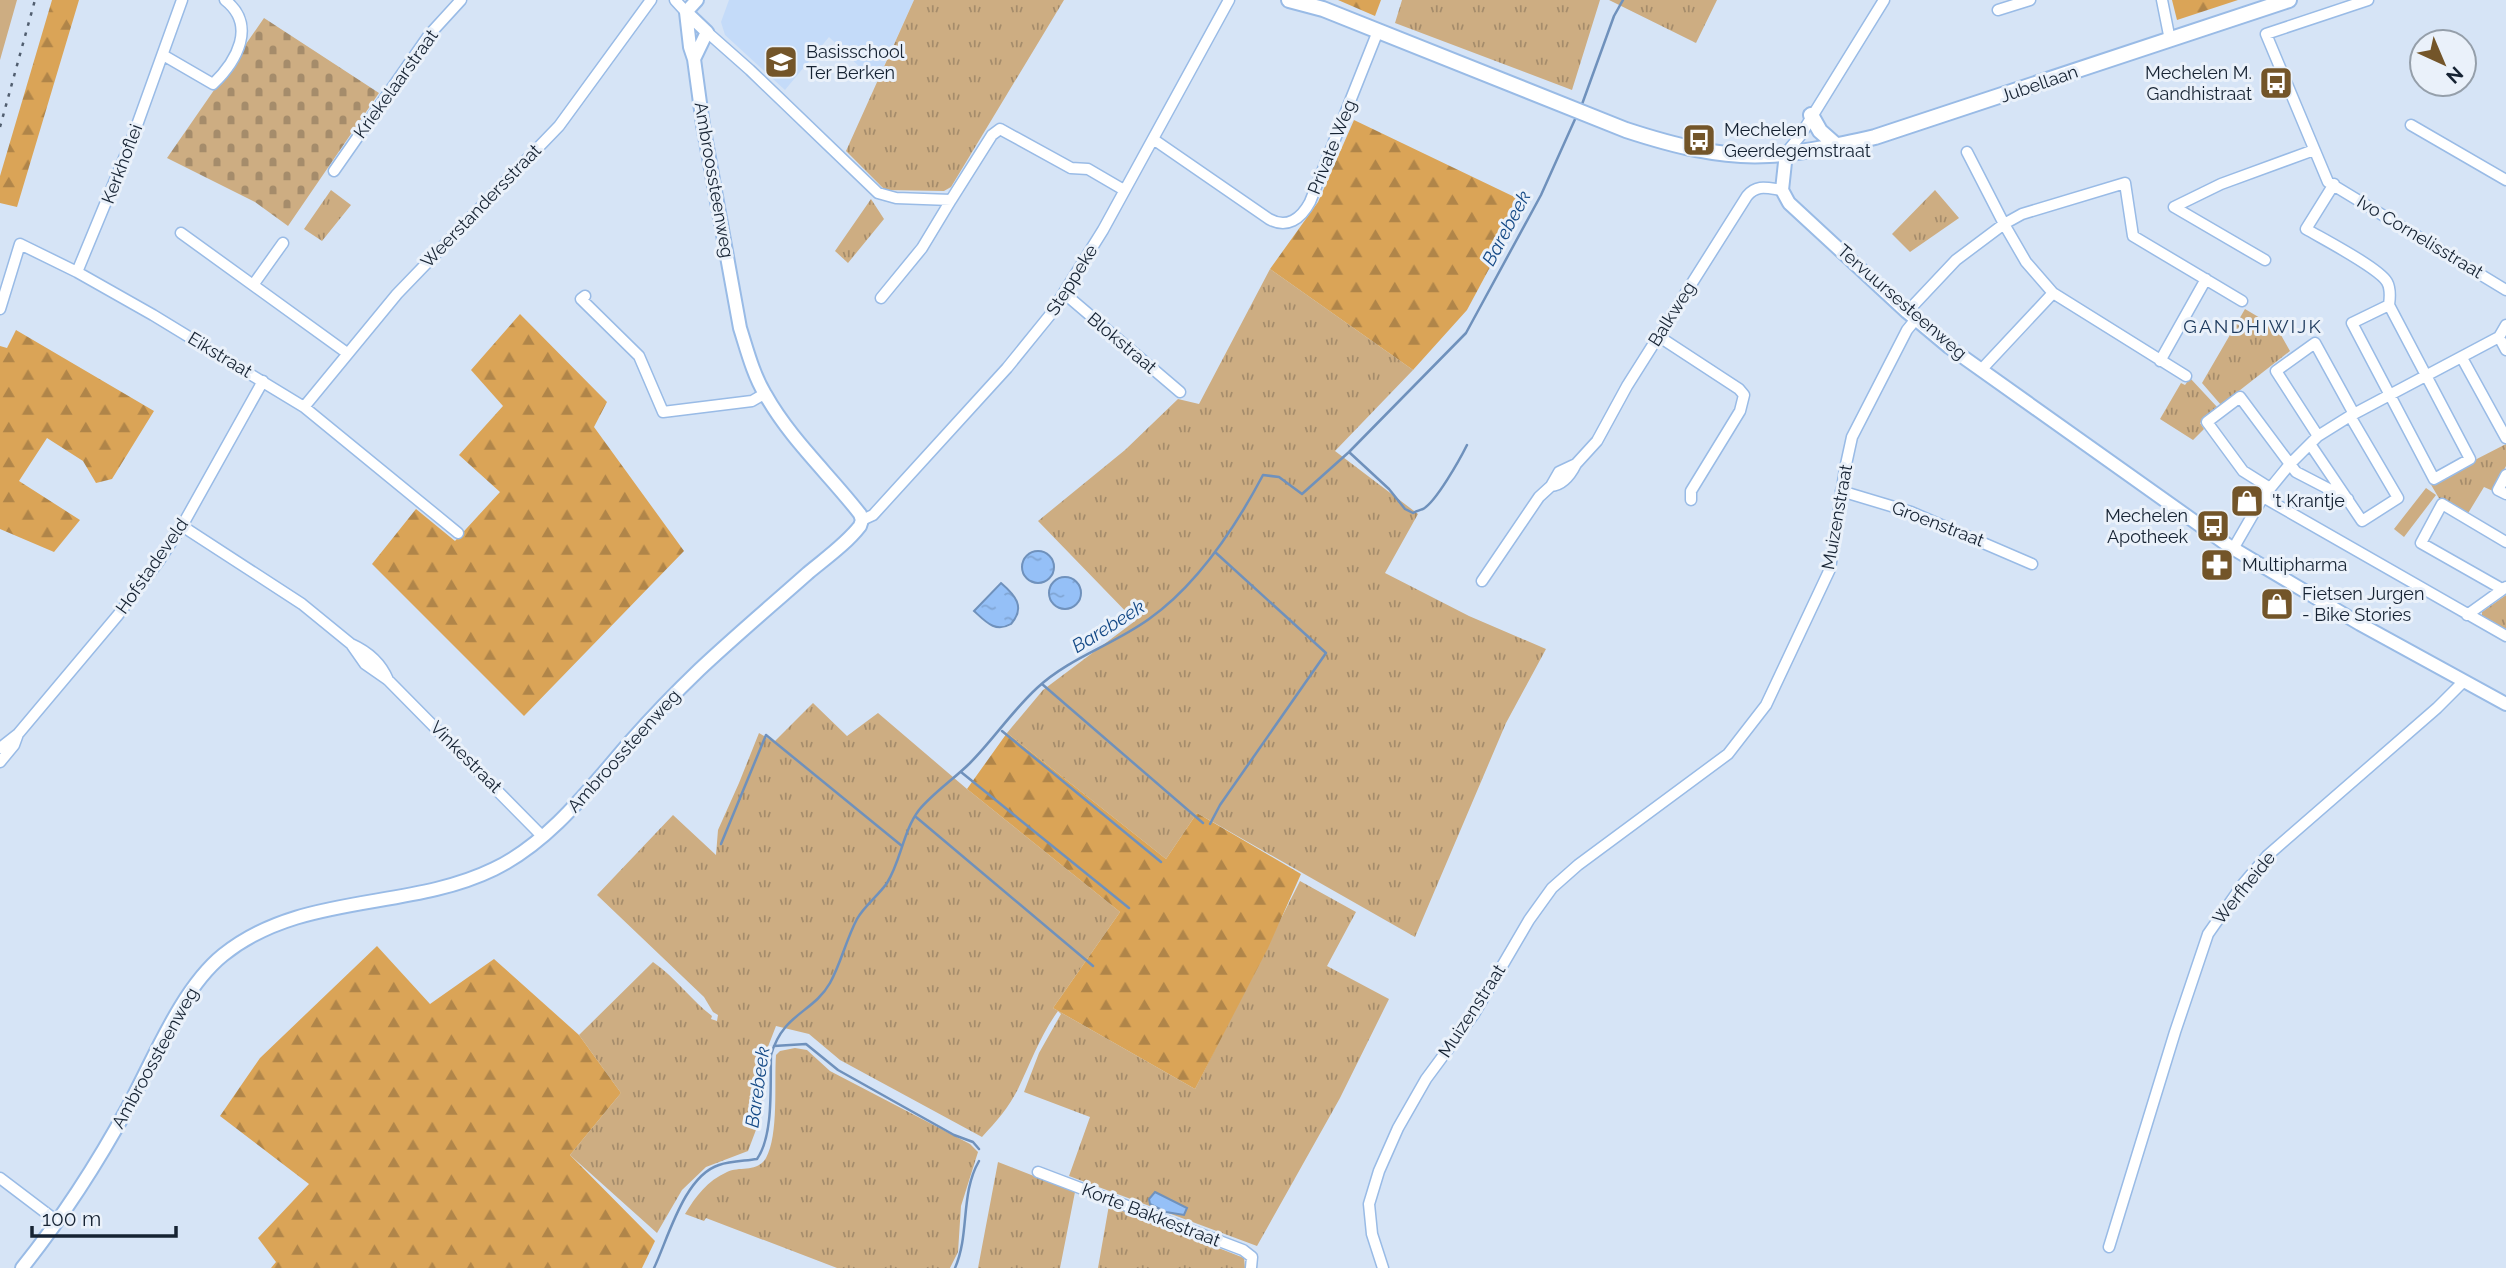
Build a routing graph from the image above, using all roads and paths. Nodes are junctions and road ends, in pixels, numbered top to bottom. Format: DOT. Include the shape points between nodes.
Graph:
graph roads {
  1 [pos="183,0"];
  2 [pos="225,0"];
  3 [pos="461,0"];
  4 [pos="652,0"];
  5 [pos="675,0"];
  6 [pos="697,0"];
  7 [pos="1229,0"];
  8 [pos="1289,0"];
  9 [pos="1884,0"];
  10 [pos="2030,0"];
  11 [pos="2162,0"];
  12 [pos="2289,0"];
  13 [pos="2368,0"];
  14 [pos="1998,10"];
  15 [pos="686,12"];
  16 [pos="1378,31"];
  17 [pos="707,32"];
  18 [pos="2171,40"];
  19 [pos="163,55"];
  20 [pos="694,59"];
  21 [pos="1811,115"];
  22 [pos="2411,125"];
  23 [pos="1153,139"];
  24 [pos="1837,146"];
  25 [pos="2314,150"];
  26 [pos="1967,152"];
  27 [pos="1786,153"];
  28 [pos="334,171"];
  29 [pos="2506,180"];
  30 [pos="2334,184"];
  31 [pos="1124,190"];
  32 [pos="1782,190"];
  33 [pos="951,200"];
  34 [pos="2004,224"];
  35 [pos="181,233"];
  36 [pos="283,243"];
  37 [pos="2265,260"];
  38 [pos="77,272"];
  39 [pos="2206,279"];
  40 [pos="253,285"];
  41 [pos="2506,290"];
  42 [pos="2053,293"];
  43 [pos="1065,294"];
  44 [pos="585,296"];
  45 [pos="881,298"];
  46 [pos="2242,301"];
  47 [pos="2389,305"];
  48 [pos="0,309"];
  49 [pos="1911,315"];
  50 [pos="2506,325"];
  51 [pos="1658,336"];
  52 [pos="2499,337"];
  53 [pos="2506,350"];
  54 [pos="347,353"];
  55 [pos="2462,358"];
  56 [pos="2160,360"];
  57 [pos="1981,370"];
  58 [pos="2186,376"];
  59 [pos="2426,377"];
  60 [pos="263,381"];
  61 [pos="1180,392"];
  62 [pos="764,394"];
  63 [pos="2389,396"];
  64 [pos="304,407"];
  65 [pos="2352,415"];
  66 [pos="2318,436"];
  67 [pos="2506,438"];
  68 [pos="2310,444"];
  69 [pos="2290,464"];
  70 [pos="2506,475"];
  71 [pos="2270,488"];
  72 [pos="1841,491"];
  73 [pos="2506,495"];
  74 [pos="2263,497"];
  75 [pos="2348,499"];
  76 [pos="1691,500"];
  77 [pos="862,520"];
  78 [pos="182,526"];
  79 [pos="458,533"];
  80 [pos="2506,542"];
  81 [pos="2233,549"];
  82 [pos="2032,564"];
  83 [pos="1482,581"];
  84 [pos="2504,588"];
  85 [pos="2467,615"];
  86 [pos="2506,636"];
  87 [pos="2464,681"];
  88 [pos="2506,704"];
  89 [pos="18,734"];
  90 [pos="0,748"];
  91 [pos="0,762"];
  92 [pos="542,836"];
  93 [pos="1038,1172"];
  94 [pos="0,1178"];
  95 [pos="58,1223"];
  96 [pos="2109,1247"];
  97 [pos="22,1268"];
  98 [pos="1251,1268"];
  99 [pos="1383,1268"];
  1 -- 19 [label="street, Kerkhoflei"];
  2 -- 19 [label="street" via="236,8 242,25 240,44 213,84"];
  3 -- 28 [label="street, Kriekelaarstraat" via="429,36"];
  4 -- 54 [label="street, Weerstandersstraat" via="559,126 397,294"];
  5 -- 15 [label="street"];
  6 -- 15 [label="street"];
  7 -- 23 [label="street, Steppeke"];
  8 -- 16 [label="main road"];
  9 -- 21 [label="street"];
  10 -- 14 [label="street"];
  11 -- 18 [label="street"];
  12 -- 18 [label="main road, Jubellaan"];
  13 -- 25 [label="street, Ivo Cornelisstraat" via="2266,34"];
  15 -- 17 [label="street"];
  15 -- 20 [label="street, Ambroossteenweg"];
  16 -- 23 [label="street, Private Weg" via="1310,202 1293,222 1269,219"];
  16 -- 27 [label="main road" via="1591,118 1677,146 1735,154"];
  17 -- 20 [label="street"];
  17 -- 33 [label="street" via="878,193"];
  18 -- 24 [label="main road, Jubellaan"];
  19 -- 38 [label="street, Kerkhoflei"];
  20 -- 62 [label="street, Ambroossteenweg" via="740,327"];
  21 -- 24 [label="main road"];
  21 -- 27 [label="street"];
  22 -- 29 [label="street"];
  23 -- 31 [label="street, Steppeke"];
  24 -- 27 [label="main road, Jubellaan"];
  25 -- 30 [label="street, Ivo Cornelisstraat" via="2328,181"];
  25 -- 37 [label="street" via="2221,184 2174,207"];
  26 -- 34 [label="street"];
  27 -- 32 [label="street"];
  30 -- 41 [label="street, Ivo Cornelisstraat"];
  30 -- 47 [label="street" via="2306,229 2376,271 2387,282"];
  31 -- 33 [label="street" via="1088,169 1071,168 1000,129"];
  31 -- 43 [label="street, Steppeke"];
  32 -- 49 [label="street, Tervuursesteenweg" via="1789,203"];
  32 -- 51 [label="street, Balkweg" via="1752,190"];
  33 -- 45 [label="street" via="922,248"];
  34 -- 39 [label="street, Muizenstraat" via="2022,214 2125,183 2133,236"];
  34 -- 42 [label="street"];
  34 -- 49 [label="street, Muizenstraat" via="1956,260"];
  35 -- 40 [label="street"];
  36 -- 40 [label="street"];
  38 -- 48 [label="street, Eikstraat" via="20,243"];
  38 -- 60 [label="street, Eikstraat"];
  39 -- 46 [label="street"];
  39 -- 56 [label="street"];
  40 -- 54 [label="street"];
  42 -- 56 [label="street"];
  42 -- 57 [label="street"];
  43 -- 61 [label="street, Blokstraat"];
  43 -- 77 [label="street, Steppeke" via="999,378 873,515"];
  44 -- 62 [label="street" via="581,299 639,356 663,412 751,401"];
  47 -- 59 [label="street"];
  47 -- 63 [label="street" via="2352,323"];
  49 -- 57 [label="street, Tervuursesteenweg"];
  49 -- 72 [label="street, Muizenstraat" via="1852,438"];
  50 -- 52 [label="street"];
  51 -- 76 [label="street" via="1744,395 1740,411 1691,491"];
  51 -- 83 [label="street, Balkweg" via="1597,441 1576,464 1553,479"];
  52 -- 53 [label="street"];
  52 -- 55 [label="street"];
  54 -- 64 [label="street, Weerstandersstraat"];
  55 -- 59 [label="street"];
  55 -- 67 [label="street"];
  56 -- 58 [label="street"];
  57 -- 81 [label="street, Tervuursesteenweg"];
  59 -- 63 [label="street"];
  59 -- 63 [label="street" via="2470,459 2434,479"];
  60 -- 64 [label="street, Eikstraat"];
  60 -- 78 [label="street, Hofstadeveld"];
  62 -- 77 [label="street, Ambroossteenweg"];
  63 -- 65 [label="street"];
  64 -- 79 [label="street, Eikstraat"];
  65 -- 66 [label="street"];
  65 -- 66 [label="street" via="2315,343 2276,370"];
  65 -- 75 [label="street" via="2398,498 2362,521"];
  66 -- 68 [label="street"];
  68 -- 69 [label="street"];
  68 -- 75 [label="street"];
  69 -- 71 [label="street"];
  69 -- 71 [label="street" via="2240,397 2207,422 2243,471"];
  69 -- 75 [label="street" via="2296,472"];
  70 -- 73 [label="street" via="2498,490"];
  71 -- 74 [label="street"];
  72 -- 82 [label="street, Groenstraat" via="1911,512"];
  72 -- 99 [label="street, Muizenstraat" via="1830,569 1754,724 1728,754 1552,888 1474,1014 1426,1079 1398,1128 1370,1204 1372,1234"];
  74 -- 81 [label="street"];
  74 -- 85 [label="street"];
  77 -- 92 [label="street, Ambroossteenweg" via="850,538 696,672"];
  78 -- 89 [label="street, Hofstadeveld" via="142,586"];
  78 -- 92 [label="street, Vinkestraat" via="302,604 375,659 388,680"];
  80 -- 84 [label="street" via="2442,504 2421,543"];
  81 -- 87 [label="street, Tervuursesteenweg"];
  84 -- 85 [label="street"];
  85 -- 86 [label="street"];
  87 -- 88 [label="street, Tervuursesteenweg"];
  87 -- 96 [label="street, Werfheide" via="2267,856 2208,934"];
  89 -- 90 [label="street, Hofstadeveld"];
  89 -- 91 [label="street, Hofstadeveld"];
  92 -- 95 [label="street, Ambroossteenweg" via="495,869 469,879 296,917 262,930 225,953 192,989 111,1139"];
  93 -- 98 [label="street, Korte Bakkestraat" via="1243,1250 1252,1258"];
  94 -- 95 [label="street"];
  95 -- 97 [label="street, Ambroossteenweg"];
}
